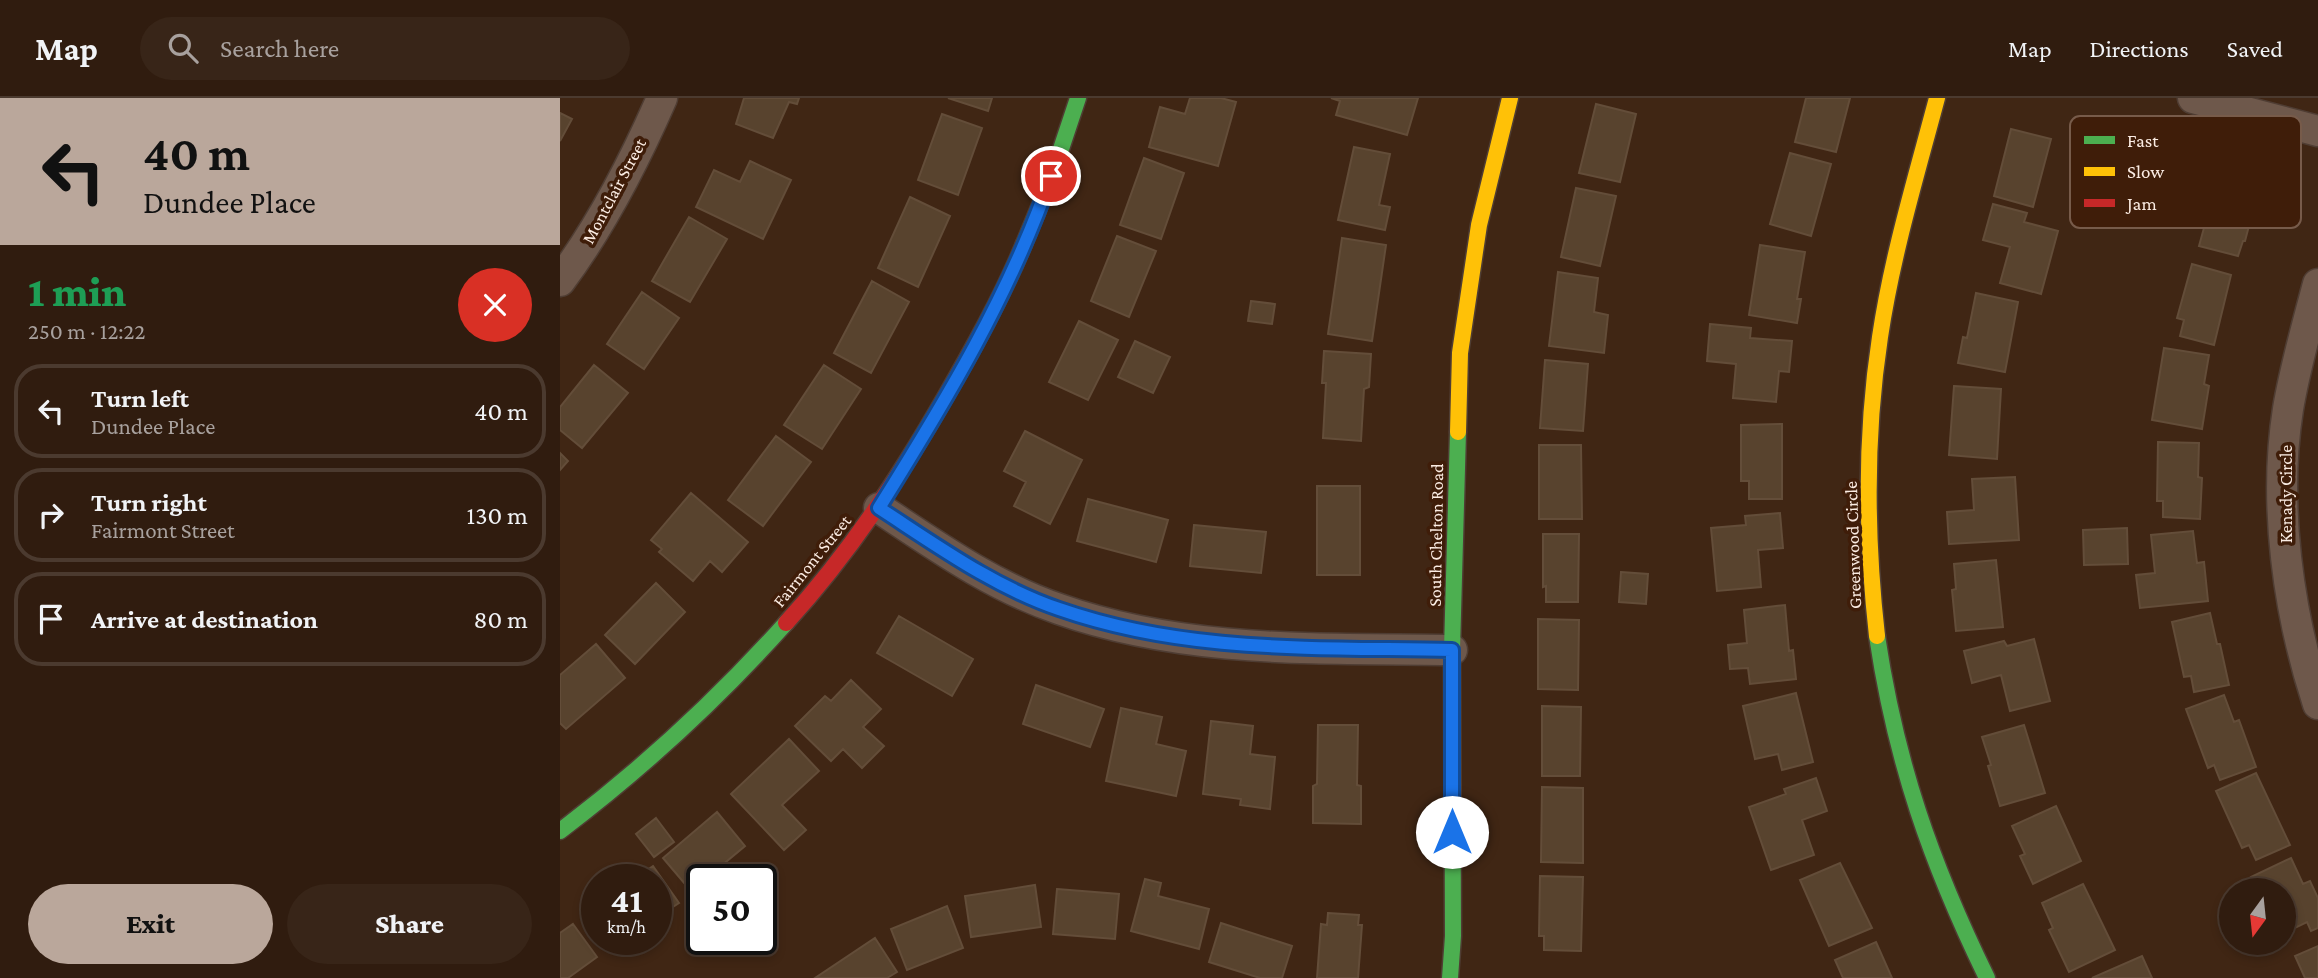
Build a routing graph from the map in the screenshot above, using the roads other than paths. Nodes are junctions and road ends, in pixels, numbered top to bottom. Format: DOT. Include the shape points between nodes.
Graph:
graph roads {
  1 [pos="662,98"];
  2 [pos="1078,98"];
  3 [pos="1510,98"];
  4 [pos="1937,98"];
  5 [pos="2193,98"];
  6 [pos="2261,116"];
  7 [pos="2301,127"];
  8 [pos="2318,131"];
  9 [pos="560,281"];
  10 [pos="2318,285"];
  11 [pos="879,508"];
  12 [pos="1452,650"];
  13 [pos="2318,704"];
  14 [pos="560,831"];
  15 [pos="1450,978"];
  16 [pos="1987,978"];
  1 -- 9 [label="street, Montclair Street" via="589,242"];
  2 -- 11 [label="street, Fairmont Street" via="1044,198 1007,285"];
  3 -- 12 [label="street, South Chelton Road" via="1479,225 1460,353"];
  4 -- 16 [label="street, Greenwood Circle" via="1892,266 1881,327 1873,391 1869,538 1875,619 1899,753 1945,890"];
  5 -- 6 [label="street"];
  7 -- 8 [label="street"];
  10 -- 13 [label="street, Kenady Circle" via="2288,411 2282,518 2298,629"];
  11 -- 12 [label="street" via="1006,586 1101,622 1189,641 1260,648"];
  11 -- 14 [label="street, Fairmont Street" via="821,583 700,715 642,768"];
  12 -- 15 [label="street, South Chelton Road"];
}
